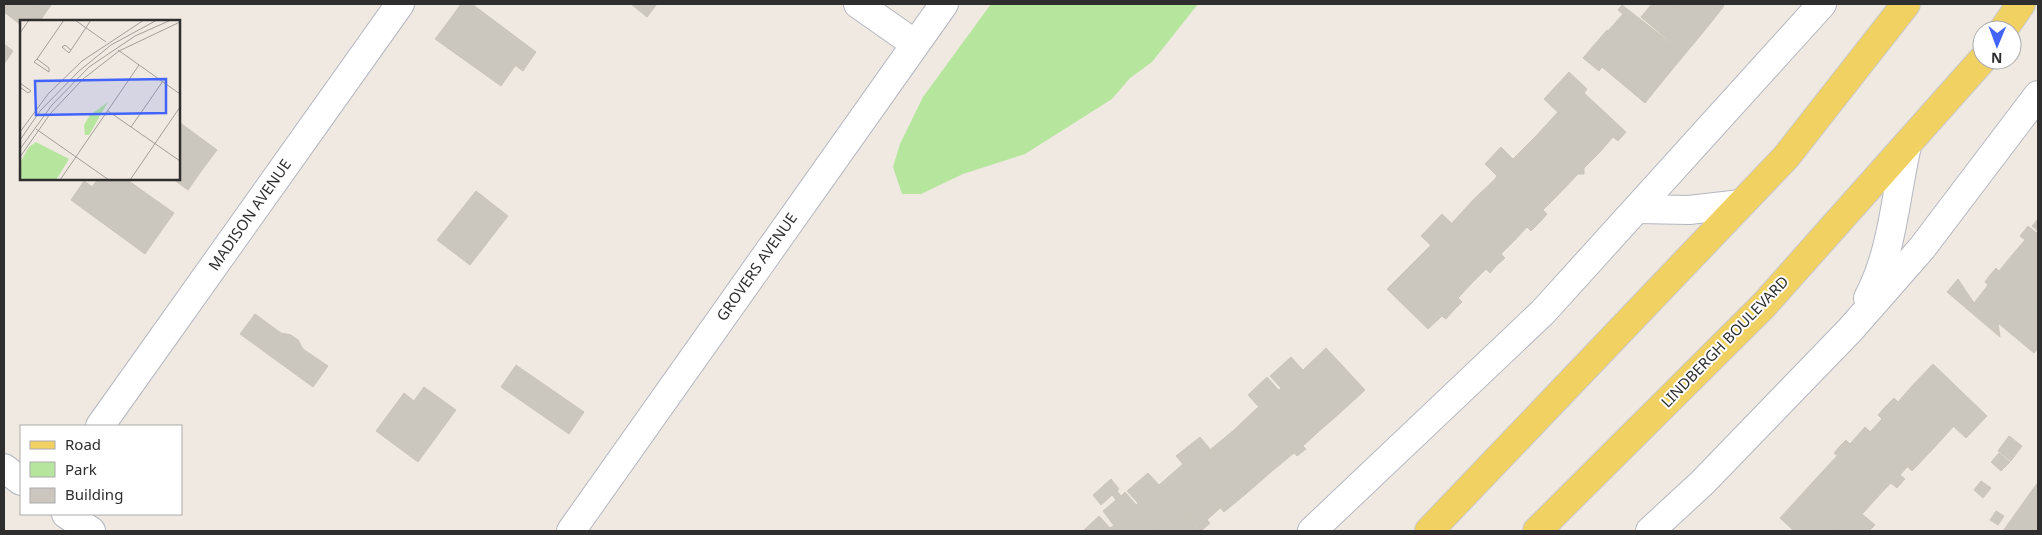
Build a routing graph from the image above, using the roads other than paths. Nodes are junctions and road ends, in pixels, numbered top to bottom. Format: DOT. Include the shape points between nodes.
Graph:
graph roads {
  1 [pos="400,4"];
  2 [pos="858,4"];
  3 [pos="944,4"];
  4 [pos="1822,4"];
  5 [pos="1906,4"];
  6 [pos="2021,4"];
  7 [pos="2010,20"];
  8 [pos="915,44"];
  9 [pos="1973,70"];
  10 [pos="2038,95"];
  11 [pos="1907,146"];
  12 [pos="1742,204"];
  13 [pos="1637,209"];
  14 [pos="1850,330"];
  15 [pos="101,425"];
  16 [pos="4,468"];
  17 [pos="20,480"];
  18 [pos="67,515"];
  19 [pos="90,531"];
  20 [pos="571,531"];
  21 [pos="1312,531"];
  22 [pos="1430,531"];
  23 [pos="1537,531"];
  24 [pos="1650,531"];
  1 -- 15 [label="street, MADISON AVENUE"];
  2 -- 8 [label="street"];
  3 -- 8 [label="street, GROVERS AVENUE"];
  4 -- 13 [label="street"];
  5 -- 12 [label="main road" via="1786,157"];
  6 -- 7 [label="main road"];
  8 -- 20 [label="street, GROVERS AVENUE"];
  9 -- 11 [label="main road, LINDBERGH BOULEVARD"];
  10 -- 14 [label="street, LINDBERGH BOULEVARD" via="1922,248"];
  11 -- 14 [label="street, LINDBERGH BOULEVARD" via="1890,244 1876,282"];
  11 -- 23 [label="main road, LINDBERGH BOULEVARD" via="1764,305"];
  12 -- 13 [label="street" via="1689,210"];
  12 -- 22 [label="main road"];
  13 -- 21 [label="street" via="1543,312"];
  14 -- 24 [label="street, LINDBERGH BOULEVARD" via="1702,483"];
  16 -- 17 [label="street"];
  18 -- 19 [label="street"];
}
